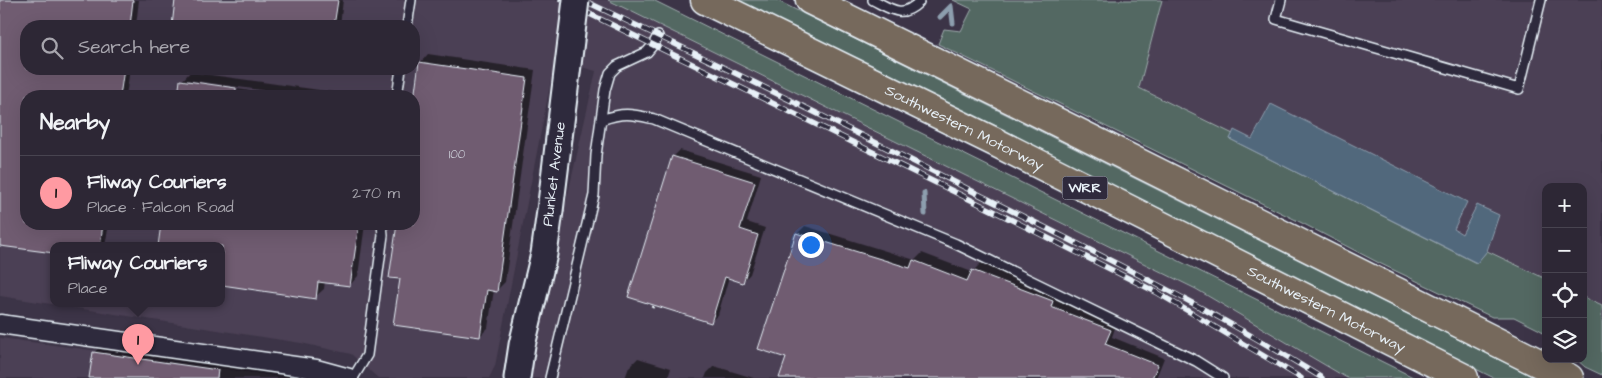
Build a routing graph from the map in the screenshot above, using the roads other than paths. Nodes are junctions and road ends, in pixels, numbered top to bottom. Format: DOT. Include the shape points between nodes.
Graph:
graph roads {
  1 [pos="411,0"];
  2 [pos="576,0"];
  3 [pos="705,0"];
  4 [pos="810,0"];
  5 [pos="873,0"];
  6 [pos="1281,0"];
  7 [pos="1541,0"];
  8 [pos="919,2"];
  9 [pos="408,20"];
  10 [pos="658,36"];
  11 [pos="400,75"];
  12 [pos="398,90"];
  13 [pos="601,120"];
  14 [pos="383,230"];
  15 [pos="0,324"];
  16 [pos="522,345"];
  17 [pos="349,378"];
  18 [pos="353,378"];
  19 [pos="506,378"];
  20 [pos="517,378"];
  21 [pos="550,378"];
  22 [pos="1223,378"];
  23 [pos="1464,378"];
  24 [pos="1568,378"];
  1 -- 9 [label="lane"];
  2 -- 16 [label="main road, Plunket Avenue, bridge" via="544,254"];
  3 -- 23 [label="highway, Southwestern Motorway / WRR"];
  4 -- 24 [label="highway"];
  5 -- 8 [label="lane" via="898,12 911,10"];
  6 -- 7 [label="lane" via="1276,19 1519,90"];
  10 -- 13 [label="lane" via="647,52 617,66 610,73"];
  11 -- 12 [label="lane"];
  13 -- 21 [label="lane" via="594,195"];
  13 -- 22 [label="lane" via="619,114 654,119 956,244 1196,361"];
  14 -- 18 [label="lane" via="367,355"];
  15 -- 17 [label="street" via="316,369"];
  16 -- 19 [label="main road, Plunket Avenue"];
  16 -- 20 [label="main road, Plunket Avenue"];
}
